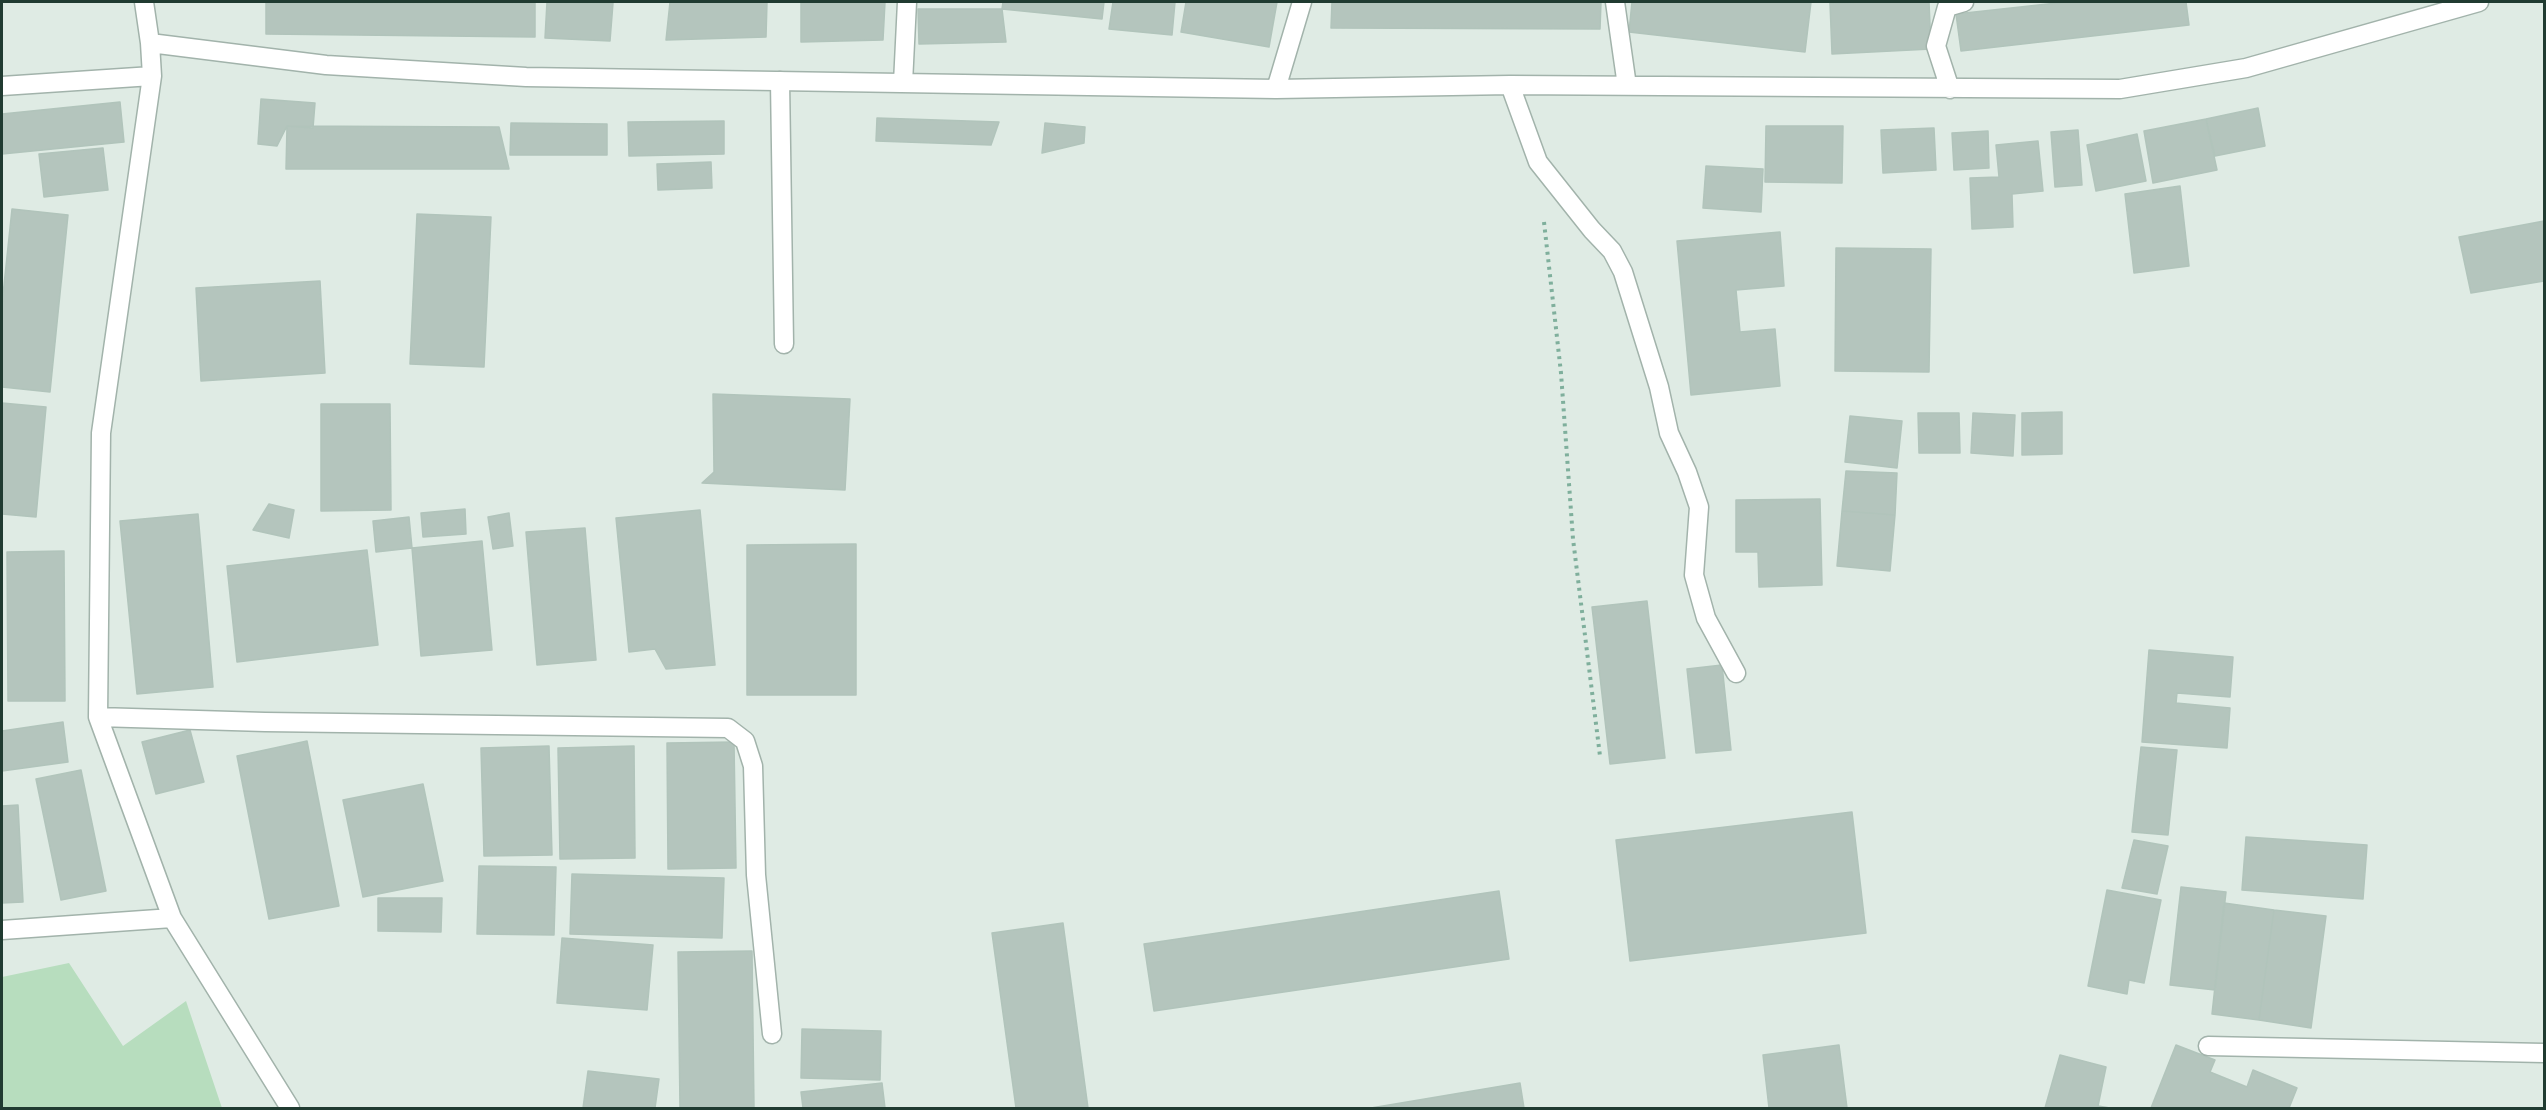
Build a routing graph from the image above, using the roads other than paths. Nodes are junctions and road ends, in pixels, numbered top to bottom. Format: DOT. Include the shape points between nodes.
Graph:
graph roads {
  1 [pos="144,2"];
  2 [pos="907,2"];
  3 [pos="1302,2"];
  4 [pos="1615,2"];
  5 [pos="1964,2"];
  6 [pos="2479,2"];
  7 [pos="150,43"];
  8 [pos="152,76"];
  9 [pos="780,81"];
  10 [pos="903,83"];
  11 [pos="1510,85"];
  12 [pos="2,86"];
  13 [pos="1627,86"];
  14 [pos="1276,89"];
  15 [pos="1950,89"];
  16 [pos="784,344"];
  17 [pos="1736,673"];
  18 [pos="98,717"];
  19 [pos="172,918"];
  20 [pos="2,930"];
  21 [pos="772,1034"];
  22 [pos="2208,1046"];
  23 [pos="2544,1053"];
  24 [pos="290,1108"];
  1 -- 7 [label="street"];
  2 -- 10 [label="street"];
  3 -- 14 [label="street"];
  4 -- 13 [label="street"];
  5 -- 15 [label="street" via="1947,8 1936,46"];
  6 -- 15 [label="street" via="2246,68 2132,87"];
  7 -- 8 [label="street"];
  7 -- 9 [label="street" via="361,68 526,77"];
  8 -- 12 [label="street"];
  8 -- 18 [label="street" via="102,433"];
  9 -- 10 [label="street"];
  9 -- 16 [label="street"];
  10 -- 14 [label="street"];
  11 -- 13 [label="street"];
  11 -- 14 [label="street"];
  11 -- 17 [label="street" via="1538,162 1612,251 1623,272 1659,387 1669,434 1699,507 1694,575 1706,618"];
  13 -- 15 [label="street"];
  18 -- 19 [label="street"];
  18 -- 21 [label="street" via="728,728 745,741 753,765 756,875"];
  19 -- 20 [label="street"];
  19 -- 24 [label="street"];
  22 -- 23 [label="street"];
}
